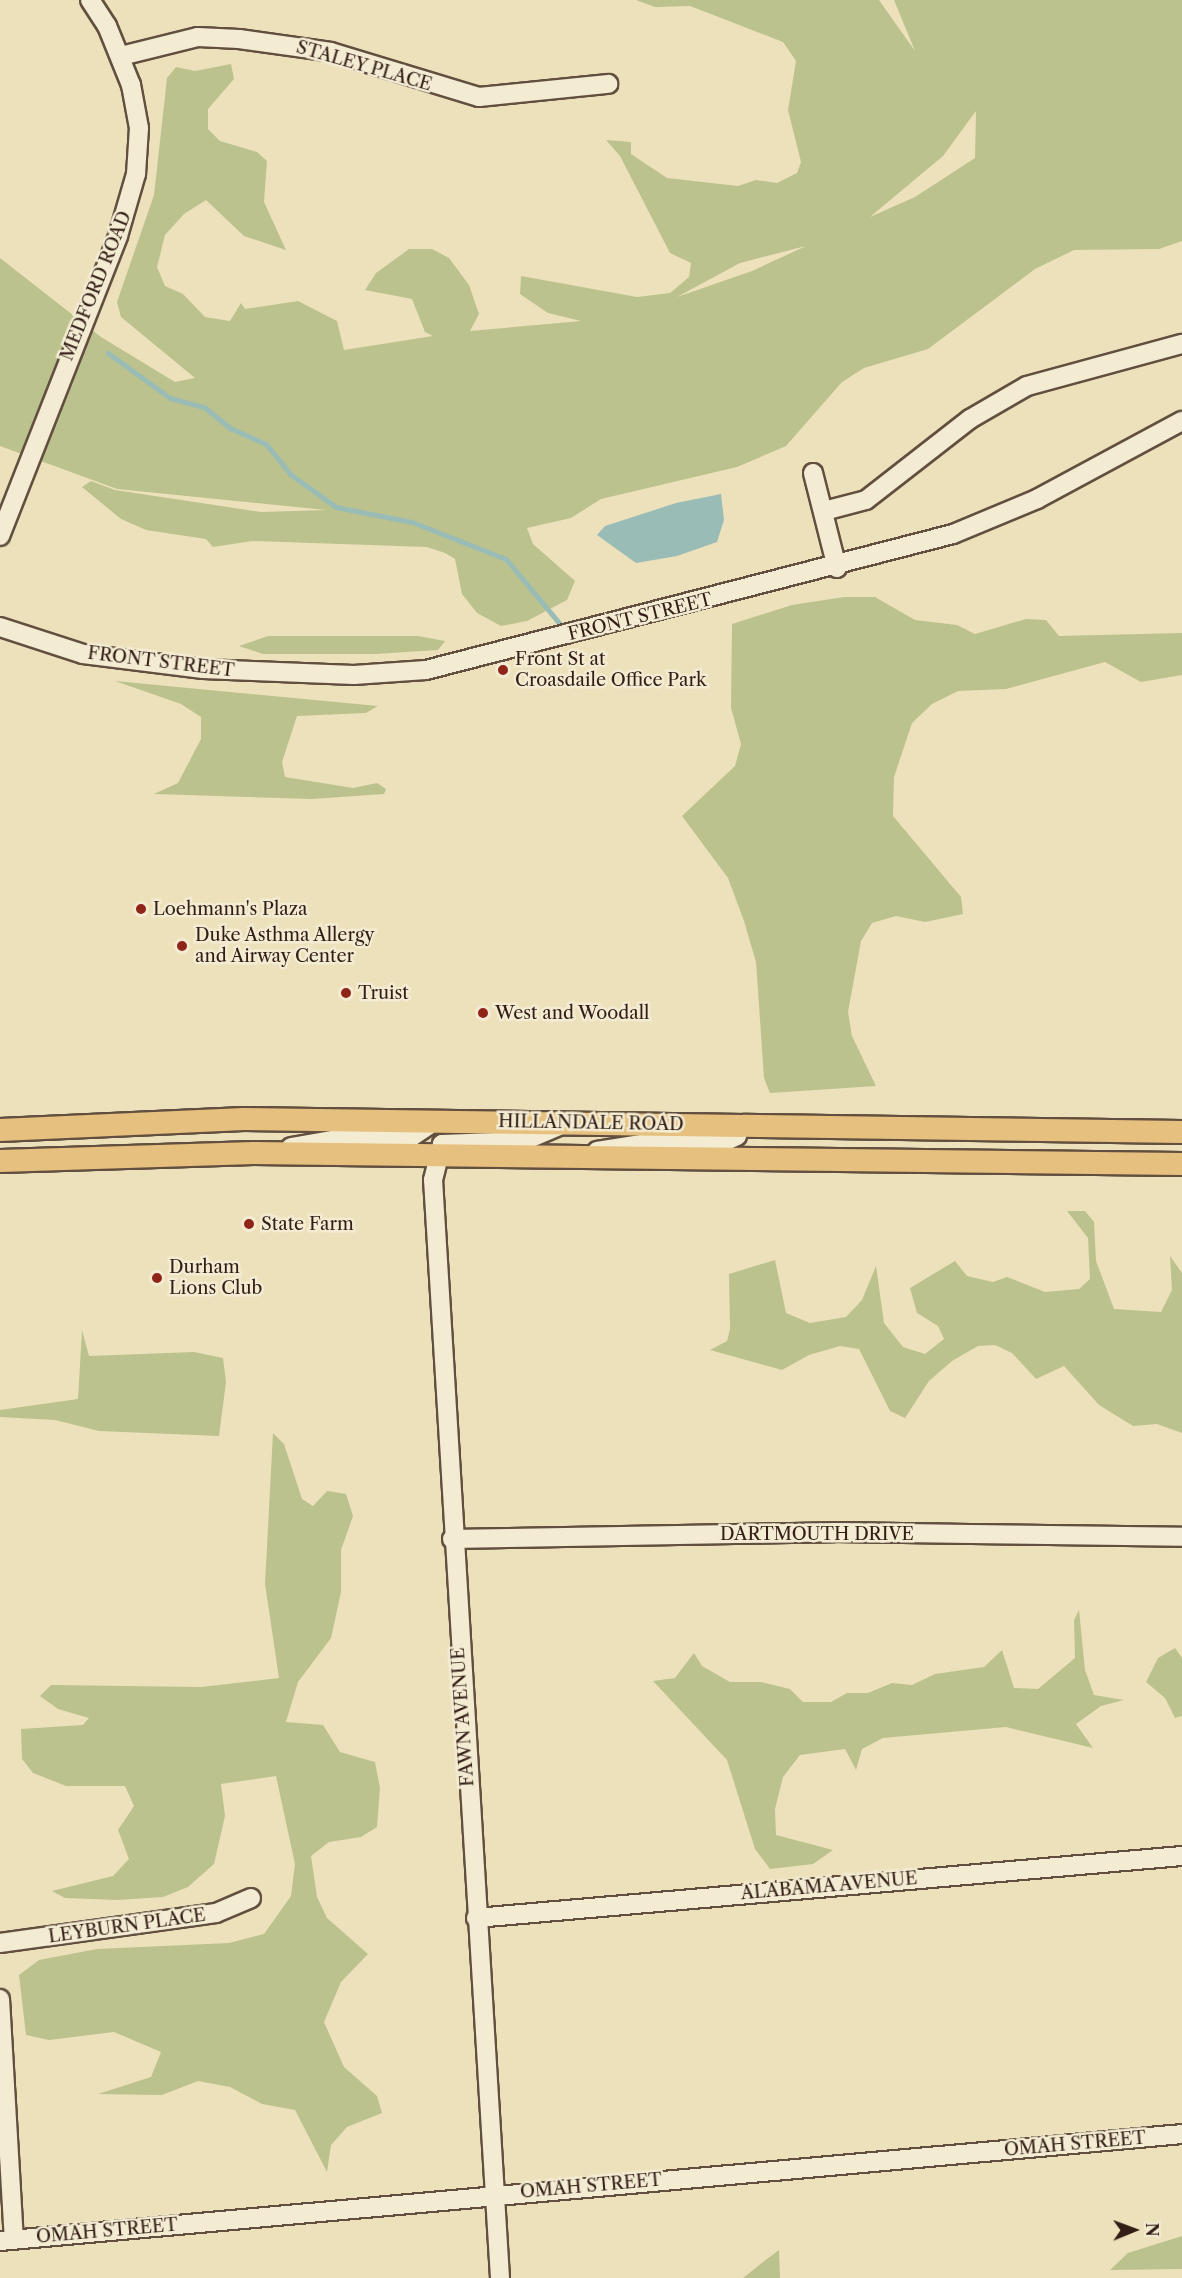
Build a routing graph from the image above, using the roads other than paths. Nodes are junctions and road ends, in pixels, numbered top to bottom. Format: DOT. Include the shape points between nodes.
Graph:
graph roads {
  1 [pos="90,0"];
  2 [pos="121,56"];
  3 [pos="608,84"];
  4 [pos="1182,344"];
  5 [pos="1182,421"];
  6 [pos="813,473"];
  7 [pos="824,511"];
  8 [pos="0,536"];
  9 [pos="837,568"];
  10 [pos="0,627"];
  11 [pos="434,1122"];
  12 [pos="566,1123"];
  13 [pos="739,1125"];
  14 [pos="0,1130"];
  15 [pos="1182,1132"];
  16 [pos="254,1154"];
  17 [pos="435,1157"];
  18 [pos="572,1157"];
  19 [pos="0,1161"];
  20 [pos="1182,1164"];
  21 [pos="1182,1537"];
  22 [pos="452,1539"];
  23 [pos="1182,1856"];
  24 [pos="251,1898"];
  25 [pos="476,1918"];
  26 [pos="0,1943"];
  27 [pos="0,1999"];
  28 [pos="1182,2134"];
  29 [pos="494,2195"];
  30 [pos="7,2240"];
  31 [pos="500,2278"];
  1 -- 2 [label="street, MEDFORD ROAD"];
  2 -- 3 [label="street, STALEY PLACE" via="198,38 239,39 331,52 478,97"];
  2 -- 8 [label="street, MEDFORD ROAD" via="139,128 129,204"];
  4 -- 7 [label="street" via="1027,386 970,419 866,500"];
  5 -- 9 [label="street, FRONT STREET" via="994,518"];
  6 -- 7 [label="street"];
  7 -- 9 [label="street"];
  9 -- 10 [label="street, FRONT STREET" via="390,675 285,674 123,661"];
  11 -- 12 [label="main road, HILLANDALE ROAD"];
  11 -- 14 [label="main road, HILLANDALE ROAD" via="244,1119"];
  11 -- 16 [label="street" via="410,1138 344,1138"];
  12 -- 13 [label="main road, HILLANDALE ROAD"];
  12 -- 17 [label="street" via="524,1141 450,1141"];
  13 -- 15 [label="main road, HILLANDALE ROAD"];
  13 -- 18 [label="street" via="737,1136 724,1142 645,1143"];
  16 -- 17 [label="main road, HILLANDALE ROAD"];
  16 -- 19 [label="main road, HILLANDALE ROAD"];
  17 -- 18 [label="main road, HILLANDALE ROAD"];
  17 -- 22 [label="street, FAWN AVENUE"];
  18 -- 20 [label="main road, HILLANDALE ROAD"];
  21 -- 22 [label="street, DARTMOUTH DRIVE" via="834,1532"];
  22 -- 25 [label="street, FAWN AVENUE"];
  23 -- 25 [label="street, ALABAMA AVENUE"];
  24 -- 26 [label="street, LEYBURN PLACE" via="216,1913"];
  25 -- 29 [label="street, FAWN AVENUE"];
  27 -- 30 [label="street"];
  28 -- 29 [label="street, OMAH STREET"];
  29 -- 30 [label="street, OMAH STREET"];
  29 -- 31 [label="street, FAWN AVENUE"];
}
